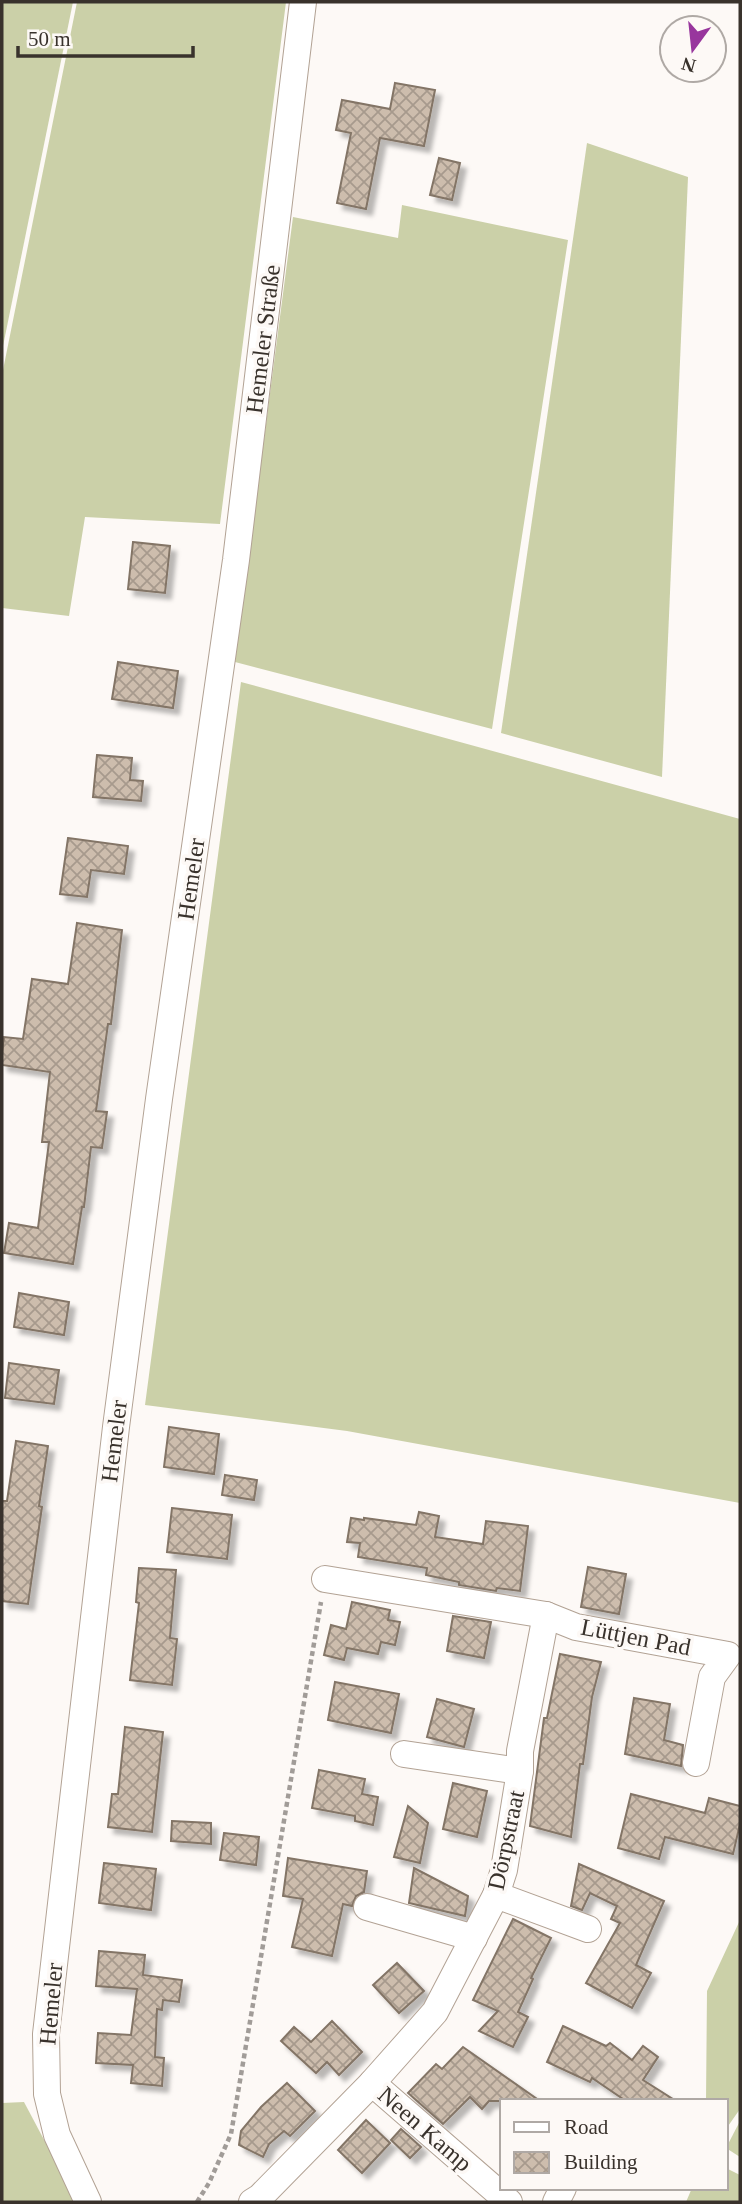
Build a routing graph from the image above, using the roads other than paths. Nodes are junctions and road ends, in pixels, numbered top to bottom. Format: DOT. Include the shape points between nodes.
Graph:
graph roads {
  1 [pos="303,2"];
  2 [pos="221,675"];
  3 [pos="325,1579"];
  4 [pos="545,1615"];
  5 [pos="404,1754"];
  6 [pos="696,1763"];
  7 [pos="520,1771"];
  8 [pos="496,1895"];
  9 [pos="367,1906"];
  10 [pos="588,1929"];
  11 [pos="474,1938"];
  12 [pos="372,2083"];
  13 [pos="88,2202"];
  14 [pos="252,2202"];
  15 [pos="509,2202"];
  1 -- 2 [label="street, Hemeler Straße"];
  2 -- 13 [label="street, Hemeler" via="119,1401 46,2034 47,2094 57,2136"];
  3 -- 4 [label="street"];
  4 -- 6 [label="street, Lüttjen Pad" via="576,1627 728,1655 712,1676"];
  4 -- 7 [label="street, Dörpstraat"];
  5 -- 7 [label="street"];
  7 -- 8 [label="street, Dörpstraat"];
  8 -- 10 [label="street"];
  8 -- 11 [label="street, Dörpstraat"];
  9 -- 11 [label="street"];
  11 -- 12 [label="street, Dörpstraat" via="435,2012"];
  12 -- 14 [label="street, Dörpstraat"];
  12 -- 15 [label="street, Neen Kamp"];
}
